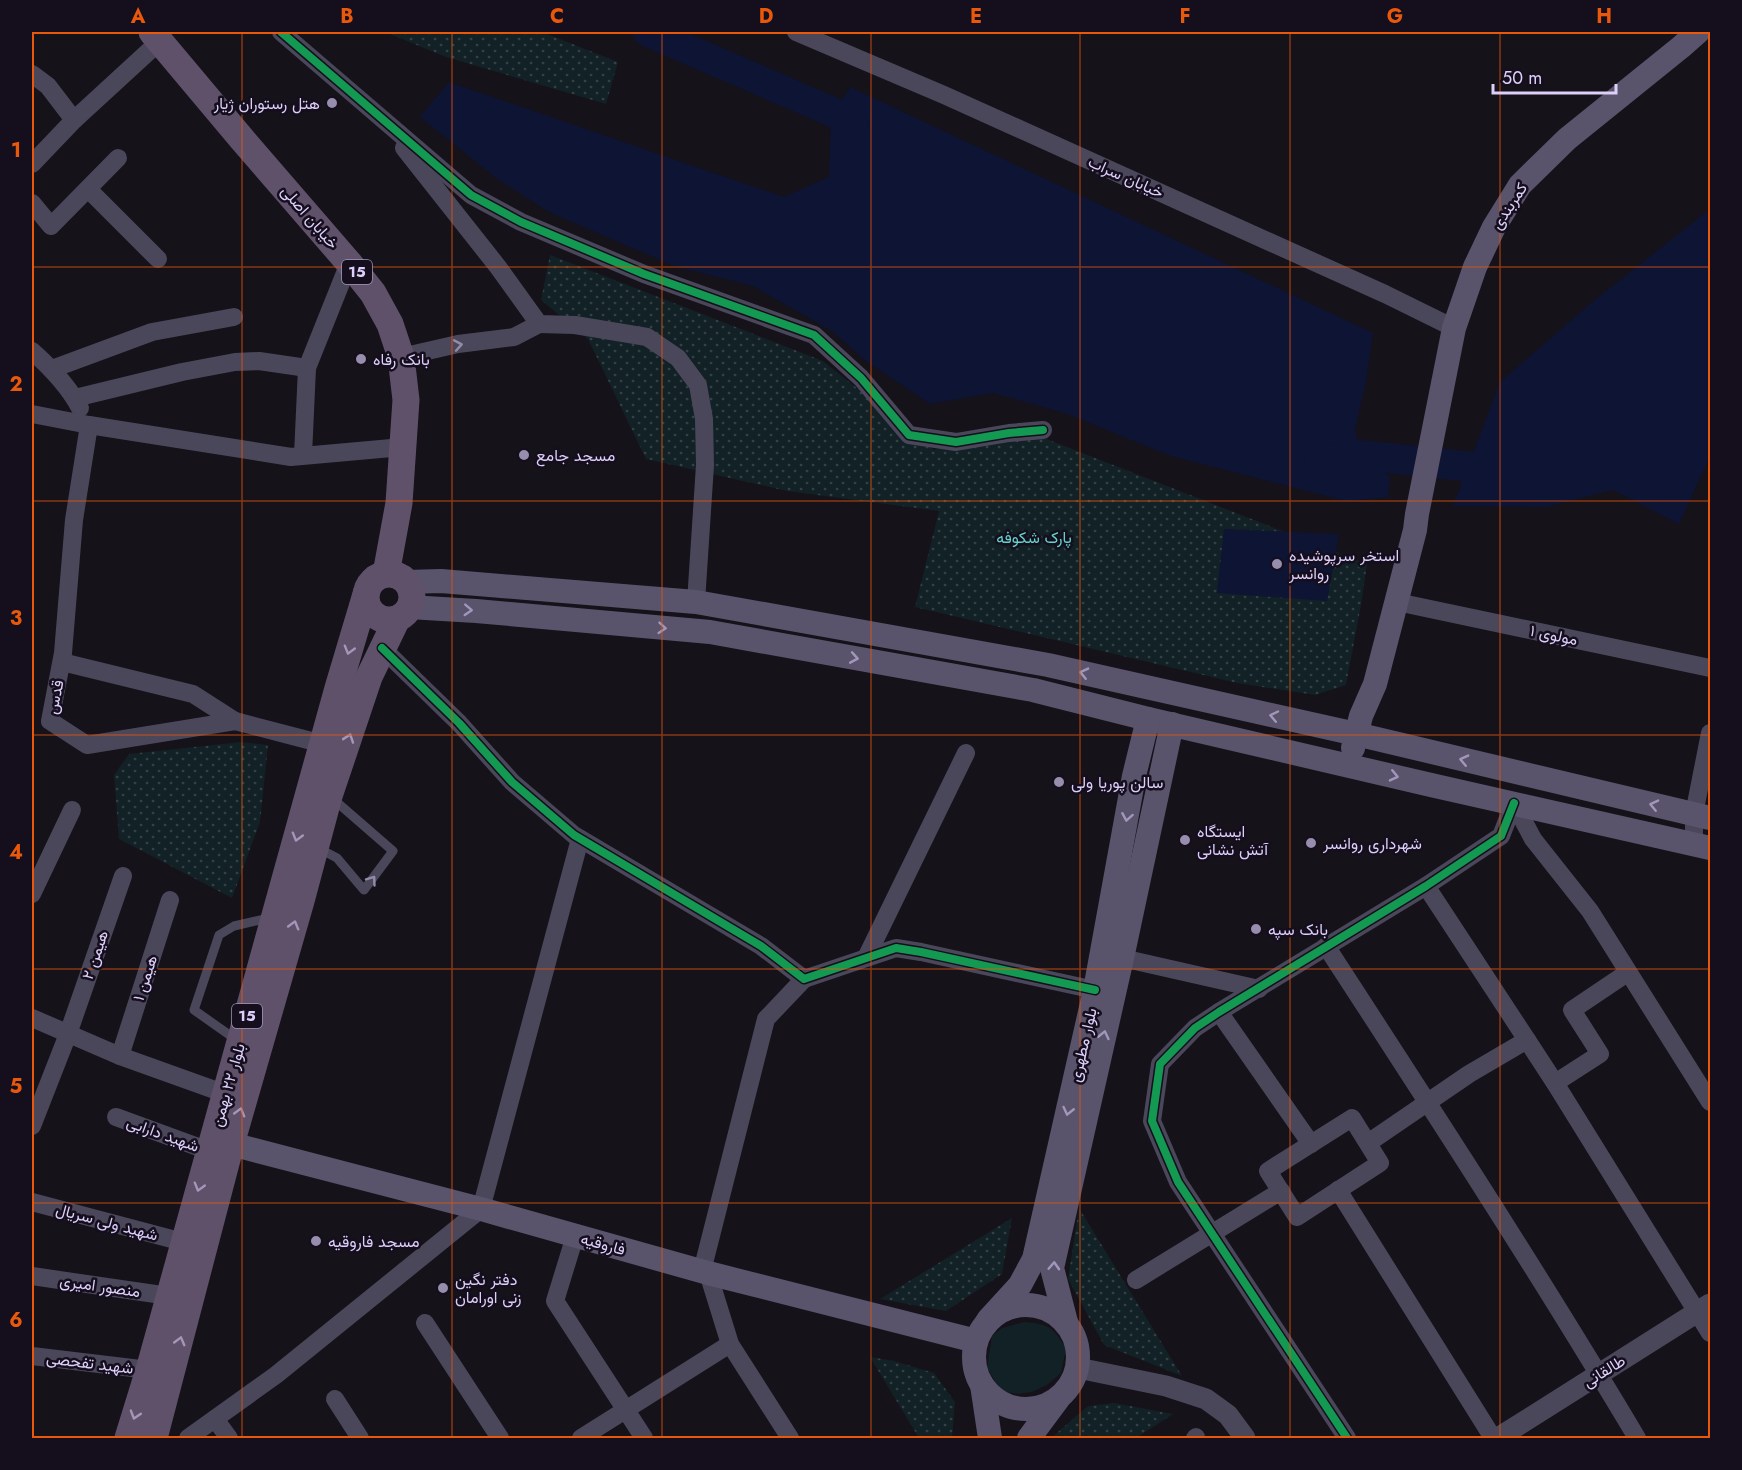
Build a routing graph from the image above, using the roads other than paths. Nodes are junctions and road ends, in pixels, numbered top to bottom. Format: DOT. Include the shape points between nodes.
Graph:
graph roads {
  1 [pos="281,32"];
  2 [pos="796,32"];
  3 [pos="1698,32"];
  4 [pos="156,36"];
  5 [pos="32,74"];
  6 [pos="381,119"];
  7 [pos="74,120"];
  8 [pos="118,158"];
  9 [pos="32,164"];
  10 [pos="88,189"];
  11 [pos="32,203"];
  12 [pos="158,259"];
  13 [pos="349,263"];
  14 [pos="234,317"];
  15 [pos="538,324"];
  16 [pos="1454,328"];
  17 [pos="32,351"];
  18 [pos="401,357"];
  19 [pos="306,368"];
  20 [pos="52,369"];
  21 [pos="75,398"];
  22 [pos="32,414"];
  23 [pos="89,425"];
  24 [pos="1043,430"];
  25 [pos="402,447"];
  26 [pos="303,455"];
  27 [pos="366,594"];
  28 [pos="400,596"];
  29 [pos="696,602"];
  30 [pos="1397,602"];
  31 [pos="382,648"];
  32 [pos="980,653"];
  33 [pos="62,662"];
  34 [pos="1710,668"];
  35 [pos="974,679"];
  36 [pos="1148,718"];
  37 [pos="235,721"];
  38 [pos="1172,724"];
  39 [pos="1710,733"];
  40 [pos="1356,734"];
  41 [pos="323,744"];
  42 [pos="966,753"];
  43 [pos="1348,765"];
  44 [pos="329,796"];
  45 [pos="1514,803"];
  46 [pos="72,810"];
  47 [pos="1702,816"];
  48 [pos="580,839"];
  49 [pos="1702,846"];
  50 [pos="316,847"];
  51 [pos="123,876"];
  52 [pos="1426,886"];
  53 [pos="32,894"];
  54 [pos="170,900"];
  55 [pos="275,916"];
  56 [pos="1326,946"];
  57 [pos="866,958"];
  58 [pos="1122,958"];
  59 [pos="1627,973"];
  60 [pos="804,979"];
  61 [pos="1259,989"];
  62 [pos="1095,990"];
  63 [pos="1219,1011"];
  64 [pos="32,1018"];
  65 [pos="68,1034"];
  66 [pos="1527,1040"];
  67 [pos="240,1043"];
  68 [pos="120,1056"];
  69 [pos="1555,1083"];
  70 [pos="226,1094"];
  71 [pos="1427,1102"];
  72 [pos="1710,1102"];
  73 [pos="116,1117"];
  74 [pos="32,1126"];
  75 [pos="1368,1143"];
  76 [pos="1311,1144"];
  77 [pos="220,1148"];
  78 [pos="1338,1190"];
  79 [pos="1281,1191"];
  80 [pos="32,1202"];
  81 [pos="481,1209"];
  82 [pos="1212,1234"];
  83 [pos="575,1236"];
  84 [pos="183,1242"];
  85 [pos="705,1272"];
  86 [pos="32,1276"];
  87 [pos="1136,1280"];
  88 [pos="169,1296"];
  89 [pos="1704,1308"];
  90 [pos="988,1320"];
  91 [pos="1066,1322"];
  92 [pos="425,1323"];
  93 [pos="1710,1333"];
  94 [pos="976,1341"];
  95 [pos="730,1344"];
  96 [pos="32,1356"];
  97 [pos="1078,1368"];
  98 [pos="149,1370"];
  99 [pos="1599,1374"];
  100 [pos="982,1384"];
  101 [pos="1058,1398"];
  102 [pos="335,1399"];
  103 [pos="626,1411"];
  104 [pos="215,1419"];
  105 [pos="158,1435"];
  106 [pos="128,1438"];
  107 [pos="188,1438"];
  108 [pos="229,1438"];
  109 [pos="360,1438"];
  110 [pos="500,1438"];
  111 [pos="581,1438"];
  112 [pos="644,1438"];
  113 [pos="790,1438"];
  114 [pos="990,1438"];
  115 [pos="1029,1438"];
  116 [pos="1245,1438"];
  117 [pos="1347,1438"];
  118 [pos="1493,1438"];
  119 [pos="1498,1438"];
  120 [pos="1637,1438"];
  1 -- 6 [label="street"];
  2 -- 16 [label="street, خیابان سراب" via="944,95"];
  3 -- 16 [label="main road, کمربندی" via="1567,139 1520,185 1494,226 1475,267"];
  4 -- 7 [label="street"];
  4 -- 13 [label="main road, خیابان اصلی / 15"];
  5 -- 7 [label="street" via="48,86"];
  6 -- 15 [label="street"];
  6 -- 24 [label="street" via="471,195 521,222 644,274 814,335 861,378 909,435 956,442"];
  7 -- 9 [label="street"];
  8 -- 10 [label="street"];
  10 -- 11 [label="street" via="51,226"];
  10 -- 12 [label="street"];
  13 -- 18 [label="main road, خیابان اصلی / 15" via="373,293 390,324"];
  13 -- 19 [label="street"];
  14 -- 20 [label="street" via="152,332"];
  18 -- 15 [label="street, one-way" via="514,337"];
  15 -- 29 [label="street" via="575,325 646,337 678,358 698,386 704,419 705,465"];
  16 -- 30 [label="main road, کمربندی"];
  17 -- 20 [label="street"];
  18 -- 25 [label="main road, خیابان اصلی / 15" via="406,400"];
  19 -- 21 [label="street" via="260,361 235,362"];
  19 -- 26 [label="street"];
  20 -- 21 [label="street"];
  21 -- 23 [label="street"];
  22 -- 23 [label="street"];
  23 -- 26 [label="street"];
  23 -- 33 [label="street, قدس" via="74,520"];
  25 -- 26 [label="street"];
  25 -- 28 [label="main road, خیابان اصلی / 15"];
  27 -- 28 [label="main road, 15" via="373,580"];
  27 -- 28 [label="main road" via="373,613 384,619"];
  27 -- 41 [label="main road, بلوار ۲۲ بهمن / 15, one-way"];
  28 -- 29 [label="main road" via="441,581"];
  28 -- 31 [label="main road, بلوار ۲۲ بهمن / 15"];
  28 -- 35 [label="main road, one-way" via="476,611 710,632"];
  29 -- 32 [label="main road"];
  30 -- 34 [label="street, مولوی ۱"];
  30 -- 40 [label="main road, کمربندی" via="1375,684"];
  44 -- 31 [label="main road, بلوار ۲۲ بهمن / 15, one-way"];
  31 -- 48 [label="street" via="459,723 512,782"];
  32 -- 35 [label="main road"];
  40 -- 32 [label="main road, one-way"];
  33 -- 37 [label="street" via="193,694"];
  33 -- 37 [label="street, قدس" via="50,721 87,745"];
  35 -- 36 [label="main road"];
  36 -- 38 [label="main road"];
  36 -- 62 [label="main road, بلوار مطهری, one-way"];
  37 -- 41 [label="street, قدس"];
  38 -- 43 [label="main road"];
  38 -- 58 [label="main road, بلوار مطهری"];
  39 -- 47 [label="street"];
  40 -- 43 [label="main road, کمربندی"];
  47 -- 40 [label="main road, one-way"];
  41 -- 55 [label="main road, بلوار ۲۲ بهمن / 15, one-way"];
  42 -- 57 [label="street"];
  43 -- 45 [label="main road, one-way"];
  44 -- 50 [label="main road, بلوار ۲۲ بهمن / 15"];
  50 -- 44 [label="lane, one-way" via="337,858 364,890 393,851"];
  45 -- 49 [label="main road"];
  45 -- 52 [label="street" via="1501,836"];
  45 -- 59 [label="street" via="1533,839 1590,911"];
  46 -- 53 [label="street"];
  47 -- 49 [label="street"];
  48 -- 60 [label="street" via="761,946"];
  48 -- 81 [label="street"];
  77 -- 50 [label="main road, بلوار ۲۲ بهمن / 15, one-way"];
  51 -- 65 [label="street, هیمن ۲"];
  52 -- 56 [label="street"];
  52 -- 66 [label="street"];
  54 -- 68 [label="street, هیمن ۱"];
  55 -- 67 [label="main road, بلوار ۲۲ بهمن / 15"];
  55 -- 67 [label="lane" via="219,935 194,1010"];
  56 -- 61 [label="street"];
  56 -- 71 [label="street"];
  57 -- 60 [label="street"];
  57 -- 62 [label="street" via="896,948"];
  58 -- 61 [label="street"];
  91 -- 58 [label="main road, بلوار مطهری, one-way" via="1052,1268"];
  59 -- 69 [label="street" via="1572,1010 1600,1054"];
  59 -- 72 [label="street"];
  60 -- 85 [label="street" via="766,1019"];
  61 -- 63 [label="street"];
  62 -- 90 [label="main road, بلوار مطهری, one-way" via="1034,1260 1020,1285"];
  63 -- 76 [label="street"];
  63 -- 82 [label="street" via="1194,1028 1160,1064 1152,1121 1178,1182"];
  64 -- 65 [label="street"];
  65 -- 68 [label="street"];
  65 -- 74 [label="street, هیمن ۲"];
  66 -- 69 [label="street"];
  66 -- 71 [label="street"];
  67 -- 70 [label="main road, بلوار ۲۲ بهمن / 15"];
  68 -- 70 [label="street"];
  69 -- 89 [label="street"];
  70 -- 77 [label="main road, بلوار ۲۲ بهمن / 15"];
  71 -- 75 [label="street"];
  71 -- 99 [label="street"];
  73 -- 77 [label="street, شهید دارابی"];
  75 -- 76 [label="street" via="1352,1118"];
  75 -- 78 [label="street" via="1380,1163"];
  76 -- 79 [label="street" via="1268,1171"];
  77 -- 81 [label="main road, فاروقیه"];
  77 -- 84 [label="main road, بلوار ۲۲ بهمن / 15, one-way"];
  105 -- 77 [label="main road, بلوار ۲۲ بهمن / 15, one-way"];
  78 -- 79 [label="street" via="1297,1217"];
  78 -- 118 [label="street"];
  79 -- 82 [label="street"];
  80 -- 84 [label="street, شهید ولی سریال"];
  81 -- 83 [label="main road, فاروقیه"];
  81 -- 104 [label="street" via="276,1375"];
  82 -- 87 [label="street"];
  82 -- 117 [label="street"];
  83 -- 85 [label="main road, فاروقیه"];
  83 -- 103 [label="street" via="555,1301"];
  84 -- 88 [label="main road, بلوار ۲۲ بهمن / 15"];
  85 -- 94 [label="main road, فاروقیه"];
  85 -- 95 [label="street"];
  86 -- 88 [label="street, منصور امیری"];
  88 -- 98 [label="main road, بلوار ۲۲ بهمن / 15"];
  89 -- 93 [label="street"];
  89 -- 99 [label="street, طالقانی"];
  90 -- 91 [label="main road" via="1006,1308 1028,1304 1049,1309"];
  90 -- 94 [label="main road"];
  91 -- 97 [label="main road" via="1077,1344"];
  92 -- 110 [label="street"];
  94 -- 100 [label="main road" via="974,1364"];
  95 -- 103 [label="street"];
  95 -- 113 [label="street"];
  96 -- 98 [label="street, شهید تفحصی"];
  97 -- 101 [label="main road" via="1071,1385"];
  97 -- 116 [label="street" via="1166,1386 1206,1399 1228,1416"];
  98 -- 106 [label="main road, بلوار ۲۲ بهمن / 15, one-way"];
  99 -- 119 [label="street, طالقانی"];
  99 -- 120 [label="street"];
  100 -- 101 [label="main road" via="993,1398 1017,1408 1043,1407"];
  100 -- 114 [label="main road"];
  101 -- 115 [label="main road"];
  102 -- 109 [label="street"];
  103 -- 111 [label="street"];
  103 -- 112 [label="street"];
  104 -- 107 [label="street"];
  104 -- 108 [label="street"];
}
